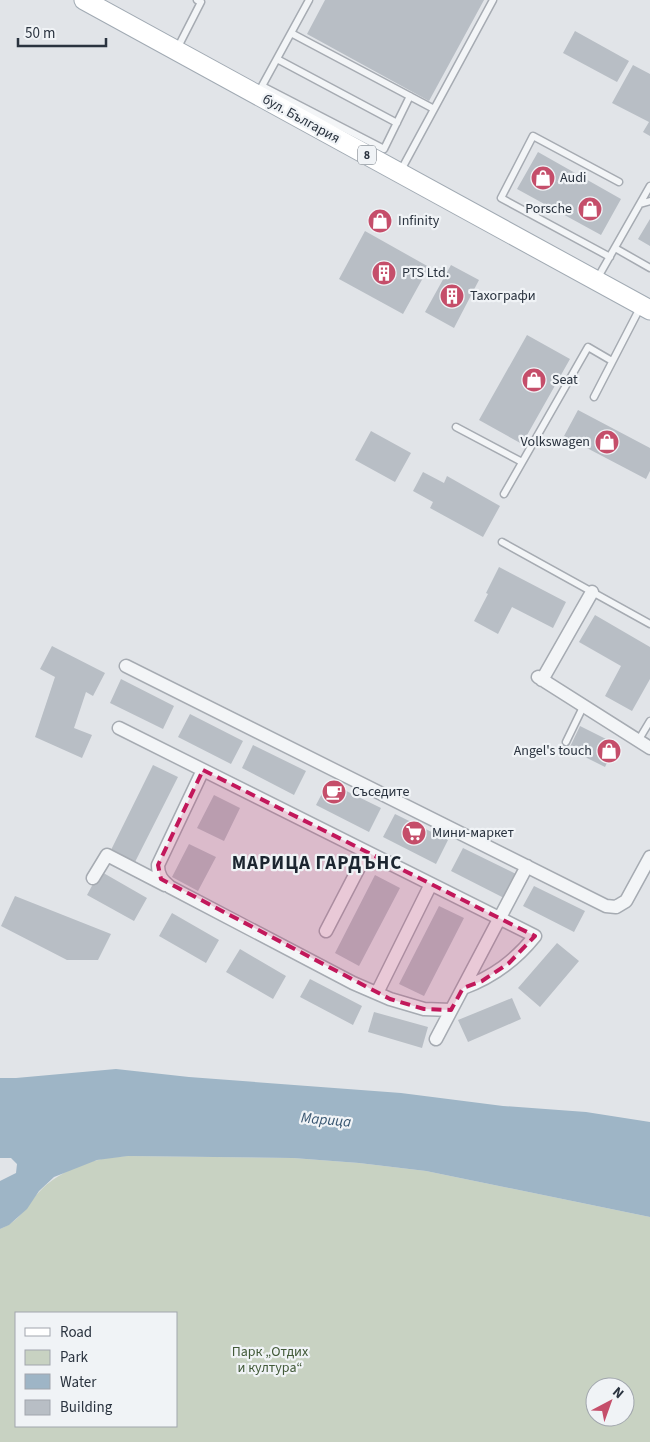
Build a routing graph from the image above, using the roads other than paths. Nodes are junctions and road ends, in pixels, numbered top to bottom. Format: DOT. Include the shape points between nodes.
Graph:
graph roads {
  1 [pos="84,0"];
  2 [pos="309,0"];
  3 [pos="493,0"];
  4 [pos="200,1"];
  5 [pos="291,33"];
  6 [pos="176,50"];
  7 [pos="277,59"];
  8 [pos="410,96"];
  9 [pos="434,109"];
  10 [pos="397,122"];
  11 [pos="399,173"];
  12 [pos="619,182"];
  13 [pos="650,186"];
  14 [pos="650,201"];
  15 [pos="640,204"];
  16 [pos="615,248"];
  17 [pos="610,257"];
  18 [pos="650,268"];
  19 [pos="596,280"];
  20 [pos="646,308"];
  21 [pos="612,361"];
  22 [pos="594,396"];
  23 [pos="456,427"];
  24 [pos="522,462"];
  25 [pos="504,494"];
  26 [pos="502,542"];
  27 [pos="592,592"];
  28 [pos="650,624"];
  29 [pos="126,666"];
  30 [pos="583,707"];
  31 [pos="650,721"];
  32 [pos="119,728"];
  33 [pos="638,741"];
  34 [pos="566,742"];
  35 [pos="650,748"];
  36 [pos="203,770"];
  37 [pos="367,852"];
  38 [pos="650,857"];
  39 [pos="527,866"];
  40 [pos="93,878"];
  41 [pos="431,884"];
  42 [pos="170,887"];
  43 [pos="499,918"];
  44 [pos="326,931"];
  45 [pos="463,988"];
  46 [pos="377,994"];
  47 [pos="451,1010"];
  48 [pos="436,1039"];
  1 -- 6 [label="main road, бул. България / 8"];
  2 -- 5 [label="lane"];
  3 -- 9 [label="lane"];
  4 -- 6 [label="lane"];
  5 -- 7 [label="lane"];
  5 -- 8 [label="lane"];
  6 -- 11 [label="main road, бул. България / 8"];
  7 -- 10 [label="lane"];
  7 -- 10 [label="lane" via="262,86 384,149"];
  8 -- 9 [label="lane"];
  8 -- 10 [label="lane"];
  9 -- 11 [label="lane"];
  11 -- 19 [label="main road, бул. България / 8"];
  12 -- 17 [label="lane" via="533,136 501,198"];
  13 -- 15 [label="lane"];
  14 -- 15 [label="lane"];
  15 -- 16 [label="lane"];
  16 -- 17 [label="lane"];
  16 -- 18 [label="lane"];
  17 -- 19 [label="lane"];
  19 -- 20 [label="main road, бул. България / 8"];
  20 -- 21 [label="lane"];
  21 -- 22 [label="lane"];
  21 -- 24 [label="lane" via="588,347"];
  23 -- 24 [label="lane"];
  24 -- 25 [label="lane"];
  26 -- 27 [label="lane"];
  27 -- 28 [label="lane"];
  27 -- 30 [label="street" via="540,679"];
  29 -- 39 [label="street"];
  30 -- 33 [label="street"];
  30 -- 34 [label="lane"];
  31 -- 33 [label="lane"];
  32 -- 36 [label="street"];
  33 -- 35 [label="street"];
  36 -- 37 [label="street"];
  36 -- 42 [label="street" via="158,865 161,879"];
  37 -- 41 [label="street"];
  37 -- 44 [label="street"];
  38 -- 39 [label="street" via="626,901 616,907 606,906"];
  39 -- 43 [label="street"];
  40 -- 42 [label="street" via="107,855"];
  41 -- 43 [label="street"];
  41 -- 46 [label="street"];
  42 -- 46 [label="street"];
  43 -- 45 [label="street"];
  43 -- 45 [label="street" via="535,936 509,963 482,981"];
  45 -- 47 [label="street"];
  46 -- 47 [label="street" via="424,1009"];
  47 -- 48 [label="street"];
}
